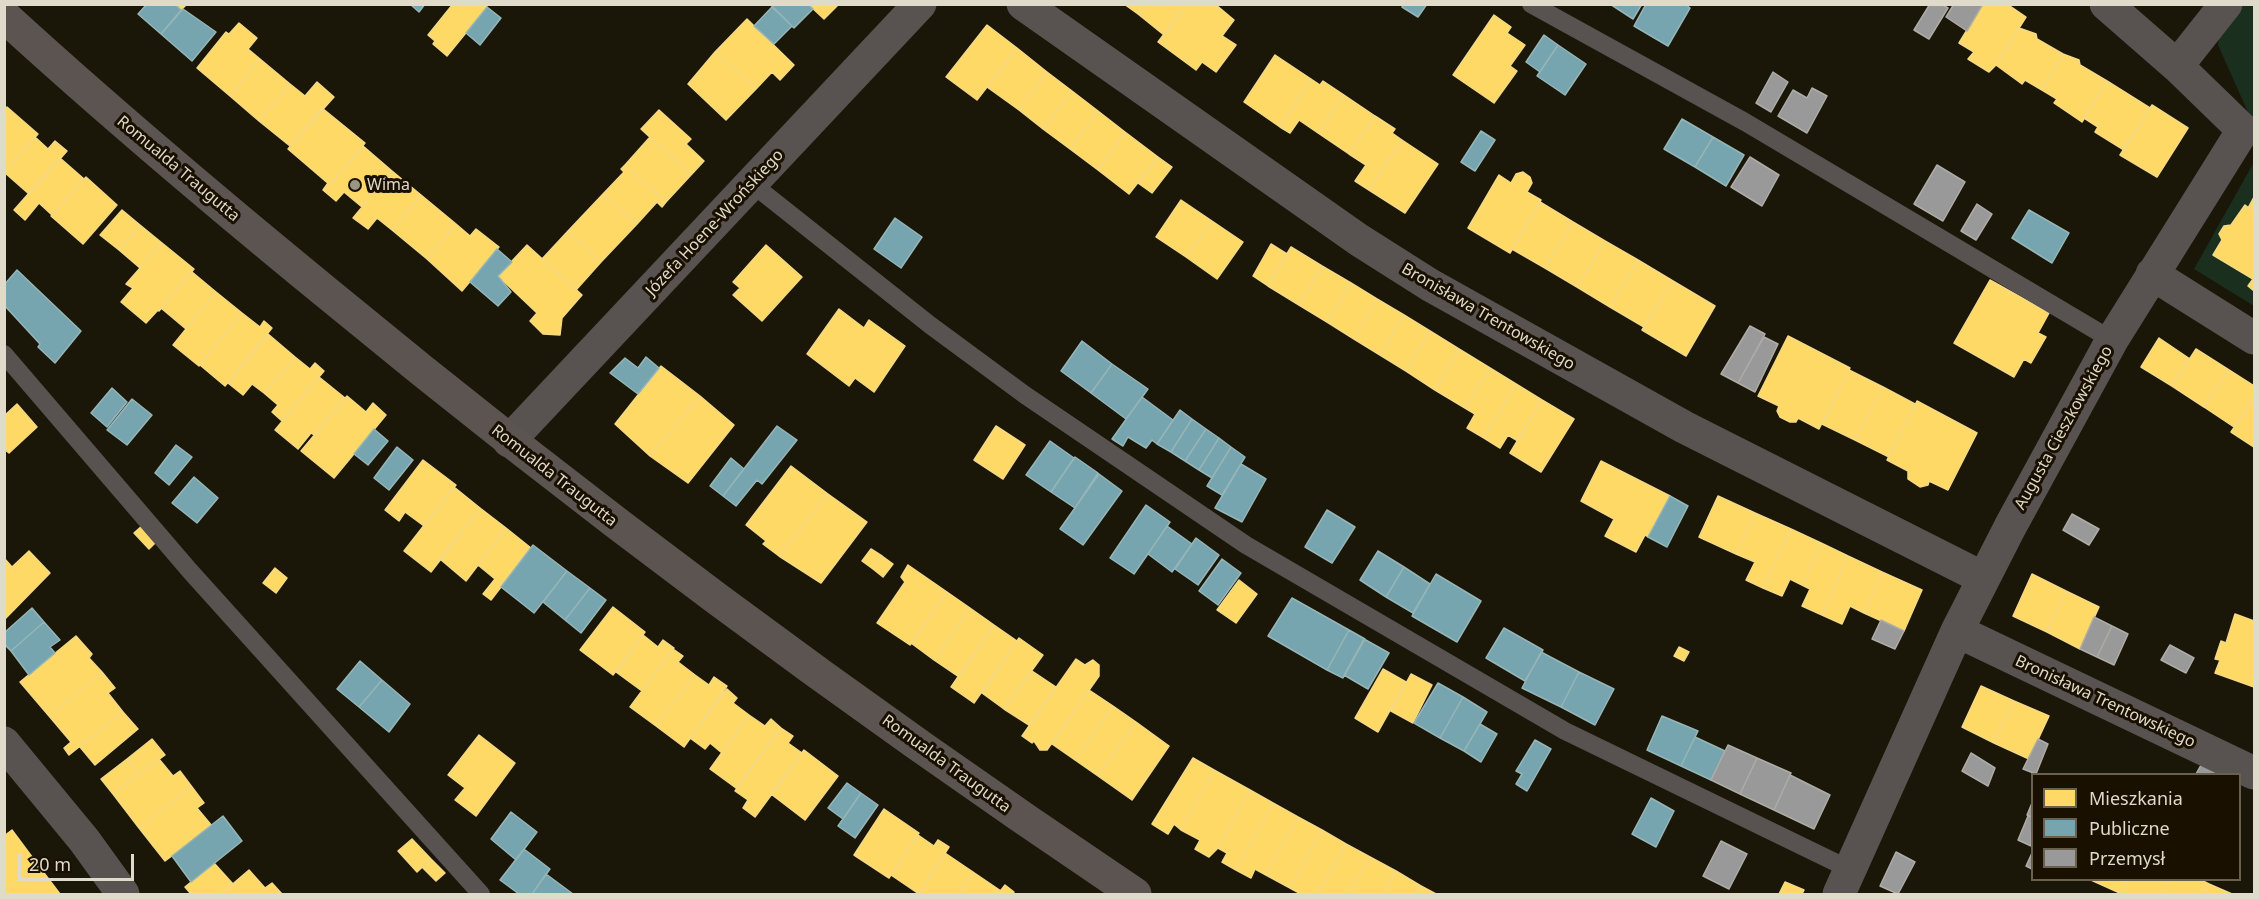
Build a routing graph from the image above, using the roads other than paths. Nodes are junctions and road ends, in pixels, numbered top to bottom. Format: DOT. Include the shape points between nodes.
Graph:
graph roads {
  1 [pos="920,4"];
  2 [pos="1023,4"];
  3 [pos="1531,4"];
  4 [pos="2106,4"];
  5 [pos="2226,4"];
  6 [pos="10,16"];
  7 [pos="2177,66"];
  8 [pos="751,183"];
  9 [pos="2152,274"];
  10 [pos="2254,338"];
  11 [pos="2112,340"];
  12 [pos="4,354"];
  13 [pos="509,441"];
  14 [pos="1983,578"];
  15 [pos="1957,630"];
  16 [pos="4,743"];
  17 [pos="2254,773"];
  18 [pos="1844,882"];
  19 [pos="123,894"];
  20 [pos="481,894"];
  21 [pos="1135,894"];
  1 -- 8 [label="street, Józefa Hoene-Wrońskiego"];
  2 -- 14 [label="street, Bronisława Trentowskiego" via="1359,240 1430,285 1684,427"];
  3 -- 11 [label="lane" via="1745,122"];
  4 -- 7 [label="street"];
  5 -- 7 [label="street"];
  6 -- 13 [label="street, Romualda Traugutta" via="158,153"];
  7 -- 9 [label="street, Augusta Cieszkowskiego" via="2243,130"];
  8 -- 13 [label="street, Józefa Hoene-Wrońskiego"];
  8 -- 18 [label="lane" via="1025,395 1246,545 1565,731"];
  9 -- 10 [label="street"];
  9 -- 11 [label="street, Augusta Cieszkowskiego"];
  11 -- 14 [label="street, Augusta Cieszkowskiego"];
  12 -- 20 [label="lane" via="190,571"];
  13 -- 21 [label="street, Romualda Traugutta" via="756,629"];
  14 -- 15 [label="street, Augusta Cieszkowskiego"];
  15 -- 17 [label="street, Bronisława Trentowskiego"];
  15 -- 18 [label="street, Augusta Cieszkowskiego"];
  16 -- 19 [label="street"];
}
